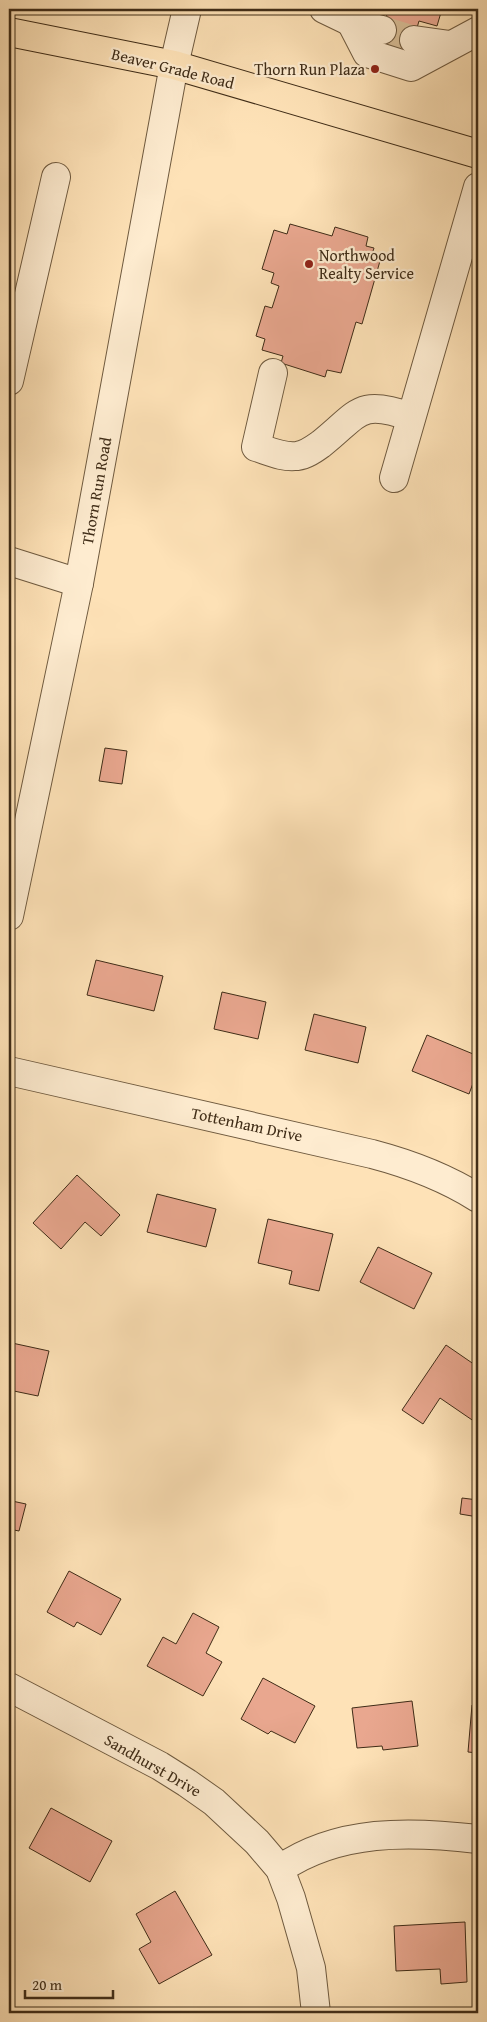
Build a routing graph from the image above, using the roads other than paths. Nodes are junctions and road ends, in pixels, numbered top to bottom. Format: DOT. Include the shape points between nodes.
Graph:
graph roads {
  1 [pos="187,9"];
  2 [pos="324,9"];
  3 [pos="351,22"];
  4 [pos="382,30"];
  5 [pos="478,31"];
  6 [pos="9,32"];
  7 [pos="414,40"];
  8 [pos="450,45"];
  9 [pos="174,65"];
  10 [pos="478,154"];
  11 [pos="56,177"];
  12 [pos="478,187"];
  13 [pos="273,373"];
  14 [pos="9,381"];
  15 [pos="411,417"];
  16 [pos="394,478"];
  17 [pos="9,561"];
  18 [pos="79,583"];
  19 [pos="9,916"];
  20 [pos="9,1072"];
  21 [pos="478,1198"];
  22 [pos="9,1687"];
  23 [pos="478,1839"];
  24 [pos="280,1869"];
  25 [pos="316,2013"];
  1 -- 9 [label="street, Thorn Run Road"];
  2 -- 3 [label="street"];
  3 -- 4 [label="street"];
  3 -- 8 [label="street" via="367,53 411,67"];
  5 -- 8 [label="street"];
  6 -- 9 [label="main road, Beaver Grade Road"];
  7 -- 8 [label="street"];
  9 -- 10 [label="main road, Beaver Grade Road"];
  9 -- 18 [label="street, Thorn Run Road"];
  11 -- 14 [label="street"];
  12 -- 15 [label="street"];
  13 -- 15 [label="street" via="256,447 283,456 310,452 355,413 370,408 388,408"];
  15 -- 16 [label="street"];
  17 -- 18 [label="street"];
  18 -- 19 [label="street, Thorn Run Road"];
  20 -- 21 [label="street, Tottenham Drive" via="411,1164"];
  22 -- 24 [label="street, Sandhurst Drive" via="187,1782 258,1842"];
  23 -- 24 [label="street" via="434,1833 352,1839 301,1854"];
  24 -- 25 [label="street, Sandhurst Drive" via="311,1968"];
}
